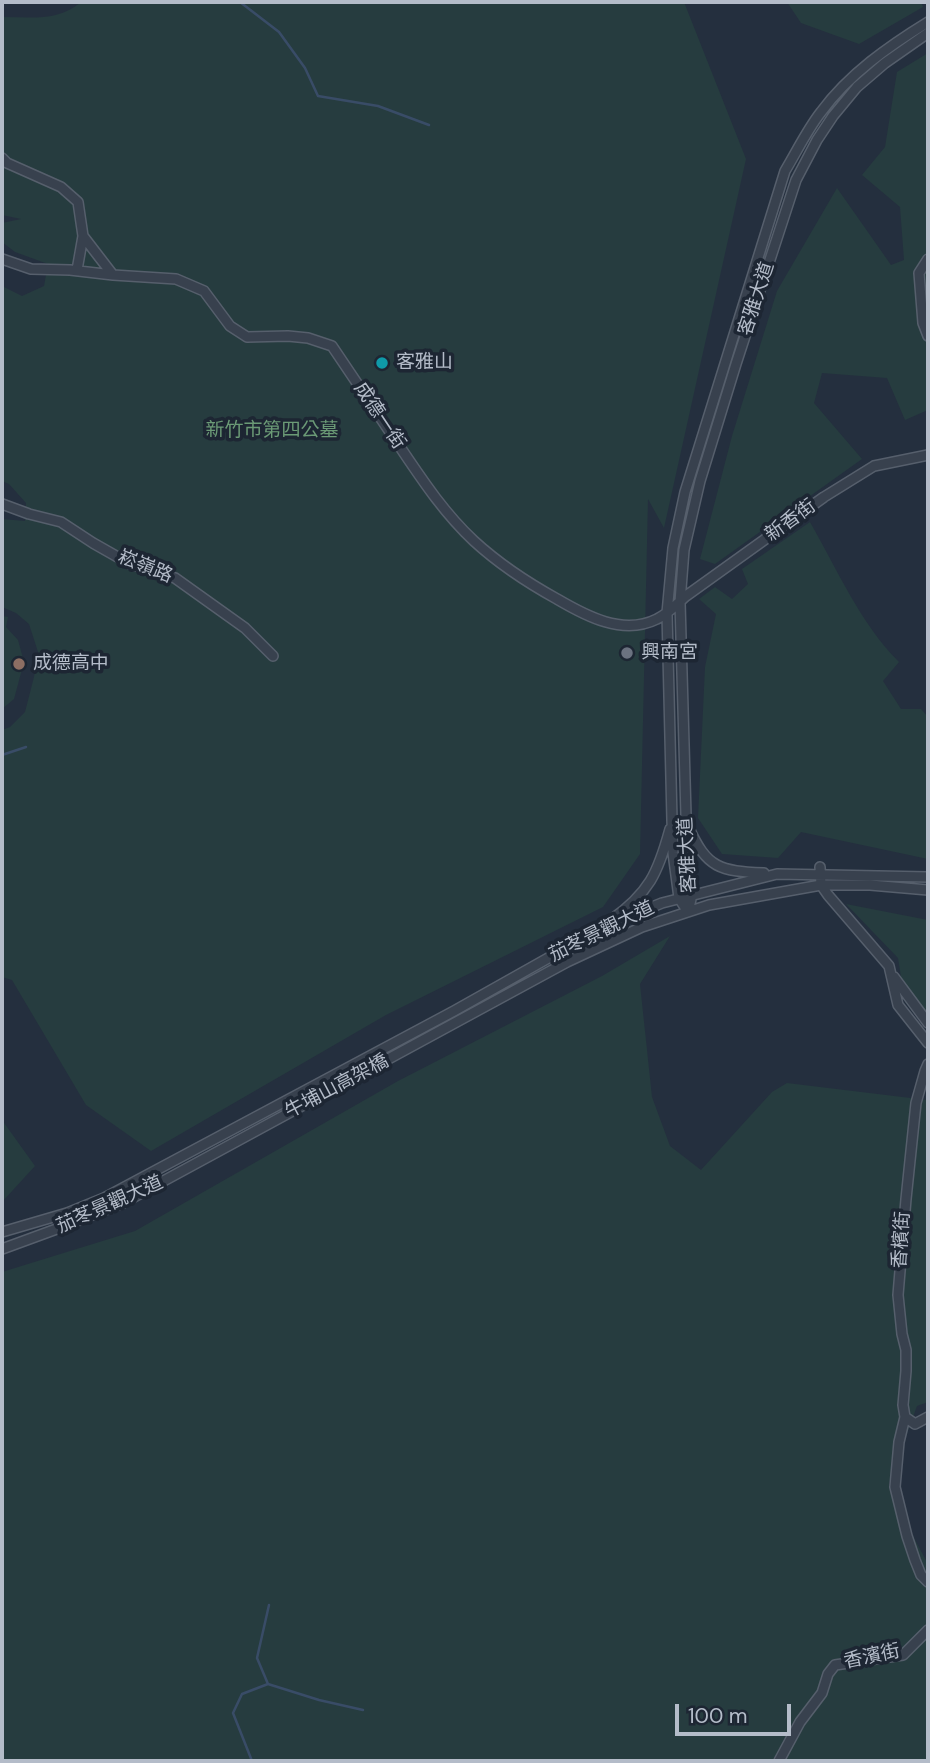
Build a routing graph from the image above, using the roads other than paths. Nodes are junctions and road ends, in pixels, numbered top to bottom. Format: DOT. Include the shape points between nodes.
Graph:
graph roads {
  1 [pos="928,22"];
  2 [pos="928,33"];
  3 [pos="854,84"];
  4 [pos="2,158"];
  5 [pos="83,236"];
  6 [pos="2,259"];
  7 [pos="928,259"];
  8 [pos="76,270"];
  9 [pos="113,275"];
  10 [pos="928,336"];
  11 [pos="928,455"];
  12 [pos="2,504"];
  13 [pos="680,602"];
  14 [pos="667,613"];
  15 [pos="273,656"];
  16 [pos="672,820"];
  17 [pos="686,822"];
  18 [pos="820,870"];
  19 [pos="776,874"];
  20 [pos="928,877"];
  21 [pos="821,886"];
  22 [pos="928,890"];
  23 [pos="692,895"];
  24 [pos="679,898"];
  25 [pos="688,912"];
  26 [pos="591,934"];
  27 [pos="889,966"];
  28 [pos="454,1011"];
  29 [pos="460,1021"];
  30 [pos="928,1024"];
  31 [pos="928,1043"];
  32 [pos="928,1064"];
  33 [pos="208,1142"];
  34 [pos="215,1154"];
  35 [pos="2,1232"];
  36 [pos="2,1249"];
  37 [pos="905,1417"];
  38 [pos="928,1418"];
  39 [pos="928,1582"];
  40 [pos="928,1630"];
  41 [pos="779,1761"];
  1 -- 3 [label="street" via="876,58"];
  2 -- 3 [label="street"];
  3 -- 13 [label="street, 客雅大道" via="796,180 700,481 684,550"];
  3 -- 14 [label="street, 客雅大道" via="822,111 785,172 685,492 673,548"];
  4 -- 5 [label="street" via="61,187 78,202"];
  5 -- 8 [label="street"];
  5 -- 9 [label="street"];
  6 -- 8 [label="street, 成德一街" via="31,269"];
  7 -- 10 [label="street" via="919,273"];
  8 -- 9 [label="street, 成德一街"];
  9 -- 14 [label="street, 成德一街" via="176,279 204,291 230,327 247,337 308,338 332,346 438,502 475,542 547,594 597,619 627,626"];
  11 -- 13 [label="street, 新香街" via="874,466"];
  12 -- 15 [label="street, 崧嶺路" via="61,522 130,564 176,578 245,628"];
  13 -- 14 [label="street, 新香街"];
  13 -- 17 [label="street, 客雅大道"];
  14 -- 16 [label="street, 客雅大道"];
  16 -- 24 [label="street, 客雅大道"];
  16 -- 26 [label="street" via="652,880 624,911"];
  17 -- 19 [label="street" via="709,861 736,872"];
  17 -- 23 [label="street, 客雅大道"];
  18 -- 19 [label="street, 茄苳景觀大道"];
  18 -- 20 [label="street, 茄苳景觀大道"];
  18 -- 21 [label="street"];
  19 -- 23 [label="street, 茄苳景觀大道"];
  21 -- 22 [label="street, 茄苳景觀大道" via="870,884"];
  21 -- 25 [label="street, 茄苳景觀大道"];
  21 -- 27 [label="street"];
  23 -- 24 [label="street, 茄苳景觀大道"];
  23 -- 25 [label="street, 客雅大道"];
  24 -- 25 [label="street, 客雅大道"];
  24 -- 26 [label="street, 茄苳景觀大道"];
  25 -- 29 [label="street, 茄苳景觀大道" via="642,927 568,962"];
  26 -- 28 [label="street, 茄苳景觀大道"];
  27 -- 30 [label="street"];
  27 -- 31 [label="street" via="898,1004"];
  28 -- 33 [label="street, 牛埔山高架橋"];
  29 -- 34 [label="street, 牛埔山高架橋"];
  32 -- 37 [label="street, 香檳街" via="916,1103 898,1295 906,1350"];
  33 -- 35 [label="street, 茄苳景觀大道" via="104,1198"];
  34 -- 36 [label="street, 茄苳景觀大道" via="123,1203"];
  37 -- 38 [label="street" via="915,1424"];
  37 -- 39 [label="street" via="895,1487 915,1560"];
  40 -- 41 [label="street, 香濱街" via="903,1655 835,1665"];
}
